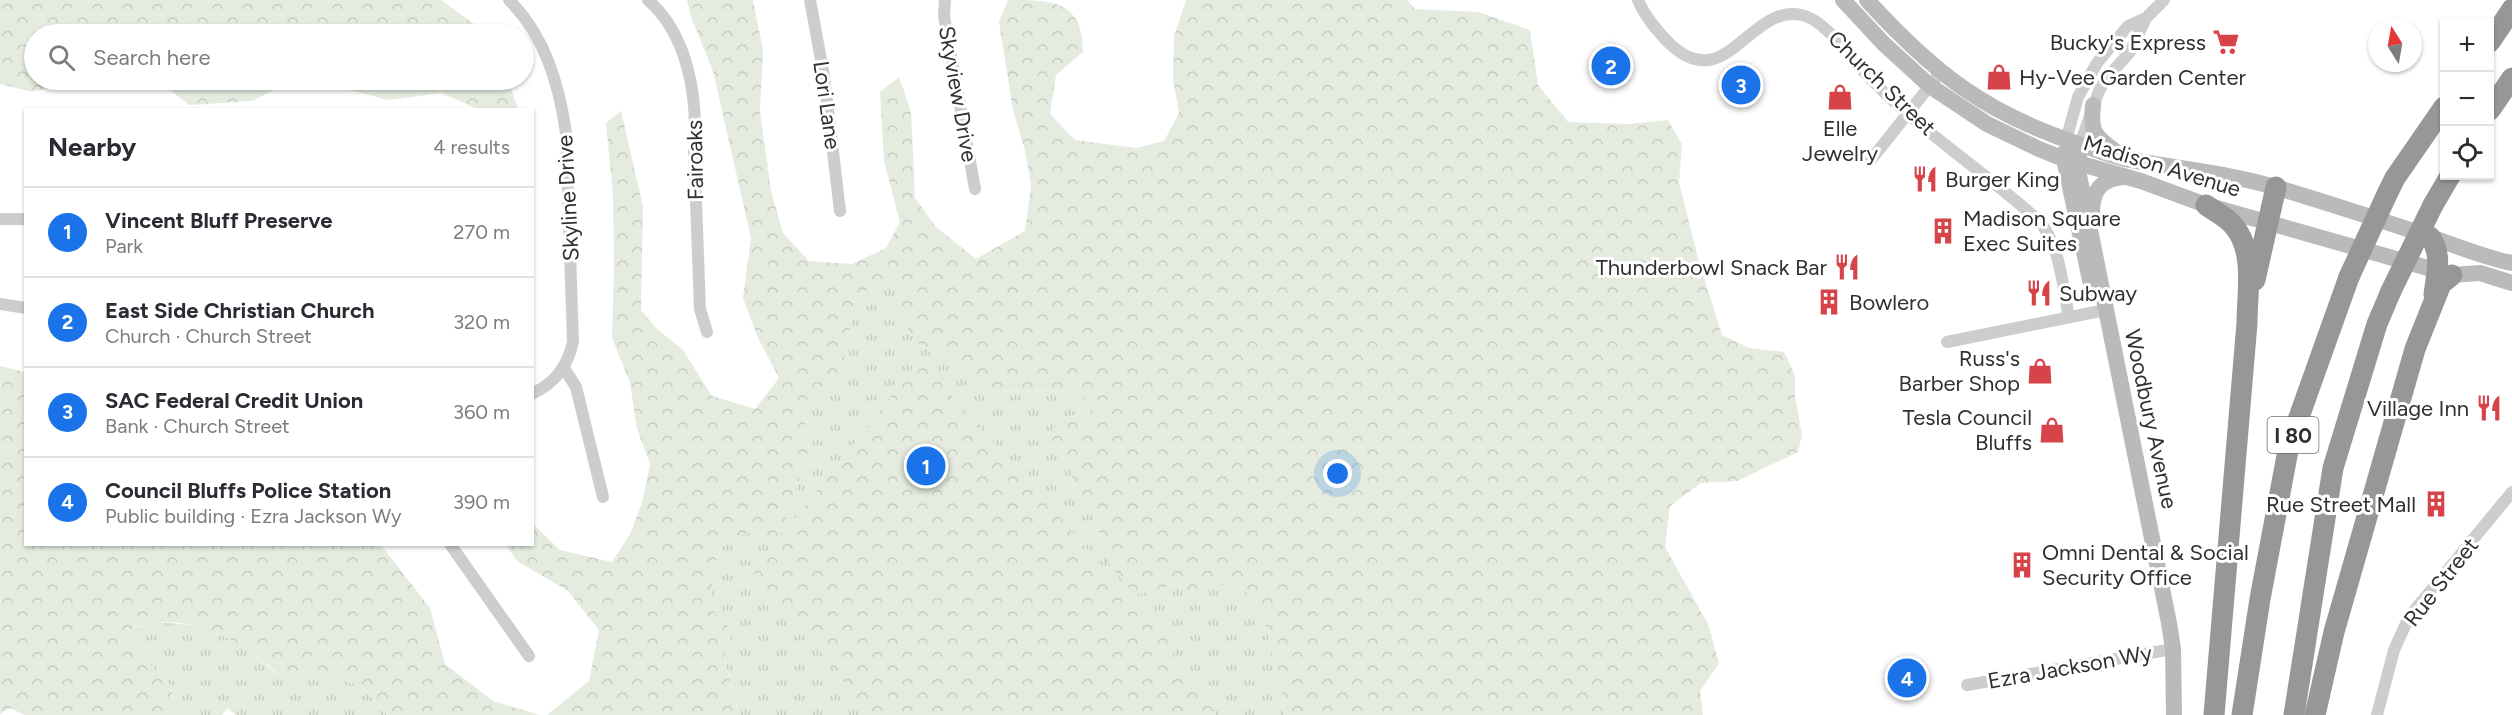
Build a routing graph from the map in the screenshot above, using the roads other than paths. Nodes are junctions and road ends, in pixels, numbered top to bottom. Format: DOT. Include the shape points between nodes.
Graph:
graph roads {
  1 [pos="509,0"];
  2 [pos="648,0"];
  3 [pos="810,0"];
  4 [pos="945,0"];
  5 [pos="1638,0"];
  6 [pos="1843,0"];
  7 [pos="1867,0"];
  8 [pos="2164,0"];
  9 [pos="2512,9"];
  10 [pos="2146,18"];
  11 [pos="530,24"];
  12 [pos="534,31"];
  13 [pos="2494,36"];
  14 [pos="2512,78"];
  15 [pos="1935,80"];
  16 [pos="2494,104"];
  17 [pos="2093,105"];
  18 [pos="1908,113"];
  19 [pos="2440,114"];
  20 [pos="2073,142"];
  21 [pos="2128,160"];
  22 [pos="1870,161"];
  23 [pos="2071,161"];
  24 [pos="2124,177"];
  25 [pos="2448,180"];
  26 [pos="2276,187"];
  27 [pos="975,189"];
  28 [pos="2206,205"];
  29 [pos="840,211"];
  30 [pos="0,219"];
  31 [pos="24,219"];
  32 [pos="2268,221"];
  33 [pos="2092,235"];
  34 [pos="2430,237"];
  35 [pos="2512,263"];
  36 [pos="2445,272"];
  37 [pos="2512,283"];
  38 [pos="0,304"];
  39 [pos="24,308"];
  40 [pos="2105,310"];
  41 [pos="2069,317"];
  42 [pos="2247,323"];
  43 [pos="707,332"];
  44 [pos="1947,342"];
  45 [pos="564,368"];
  46 [pos="534,393"];
  47 [pos="2512,492"];
  48 [pos="603,497"];
  49 [pos="451,546"];
  50 [pos="2173,649"];
  51 [pos="529,656"];
  52 [pos="1967,685"];
  53 [pos="2174,715"];
  54 [pos="2214,715"];
  55 [pos="2242,715"];
  56 [pos="2294,715"];
  57 [pos="2315,715"];
  58 [pos="2377,715"];
  1 -- 11 [label="street, Skyline Drive"];
  2 -- 43 [label="street, Fairoaks" via="680,47 692,96 700,309"];
  3 -- 29 [label="street, Lori Lane" via="824,76"];
  4 -- 27 [label="street, Skyview Drive" via="944,16"];
  5 -- 18 [label="street, Church Street" via="1647,18 1672,46 1693,58 1706,60 1726,54 1772,18 1803,15 1822,27"];
  6 -- 15 [label="main road, Madison Avenue" via="1884,44"];
  7 -- 15 [label="main road, Madison Avenue"];
  8 -- 10 [label="street"];
  9 -- 13 [label="highway"];
  10 -- 17 [label="street" via="2130,52 2106,79"];
  10 -- 20 [label="street" via="2128,26 2097,63 2078,97"];
  12 -- 45 [label="street, Skyline Drive" via="547,56 566,133 574,331"];
  14 -- 16 [label="highway"];
  15 -- 18 [label="street"];
  15 -- 20 [label="main road, Madison Avenue"];
  15 -- 23 [label="main road, Madison Avenue" via="1987,124"];
  17 -- 20 [label="street"];
  17 -- 21 [label="main road" via="2091,121 2095,133"];
  18 -- 22 [label="street"];
  18 -- 41 [label="street, Church Street" via="2045,228 2056,251"];
  19 -- 55 [label="highway, I 80, bridge" via="2395,178 2349,277 2289,446 2259,599"];
  20 -- 21 [label="main road, Madison Avenue"];
  20 -- 23 [label="main road, Woodbury Avenue"];
  21 -- 26 [label="main road, Madison Avenue" via="2231,175"];
  23 -- 24 [label="main road, Madison Avenue"];
  23 -- 33 [label="main road, Woodbury Avenue"];
  23 -- 40 [label="main road, Woodbury Avenue" via="2090,280"];
  24 -- 28 [label="main road, Madison Avenue"];
  24 -- 33 [label="main road" via="2107,180 2096,190"];
  25 -- 56 [label="highway, I 80, bridge" via="2377,324 2333,468"];
  26 -- 32 [label="highway"];
  26 -- 34 [label="main road, Madison Avenue"];
  28 -- 32 [label="main road, Madison Avenue"];
  28 -- 42 [label="highway" via="2232,223 2243,242 2248,261"];
  30 -- 31 [label="street"];
  32 -- 36 [label="main road, Madison Avenue"];
  32 -- 42 [label="highway"];
  33 -- 40 [label="main road, Woodbury Avenue"];
  34 -- 35 [label="main road, Madison Avenue" via="2485,258"];
  34 -- 36 [label="highway"];
  36 -- 37 [label="main road, Madison Avenue" via="2480,273"];
  36 -- 57 [label="highway" via="2415,349 2334,632"];
  38 -- 39 [label="street"];
  40 -- 41 [label="street"];
  40 -- 50 [label="main road, Woodbury Avenue"];
  41 -- 44 [label="street"];
  42 -- 54 [label="highway"];
  45 -- 46 [label="street" via="556,379"];
  45 -- 48 [label="street" via="576,387"];
  47 -- 58 [label="street, Rue Street" via="2409,617 2394,650"];
  49 -- 51 [label="street"];
  50 -- 52 [label="street, Ezra Jackson Wy"];
  50 -- 53 [label="main road, Woodbury Avenue"];
}
